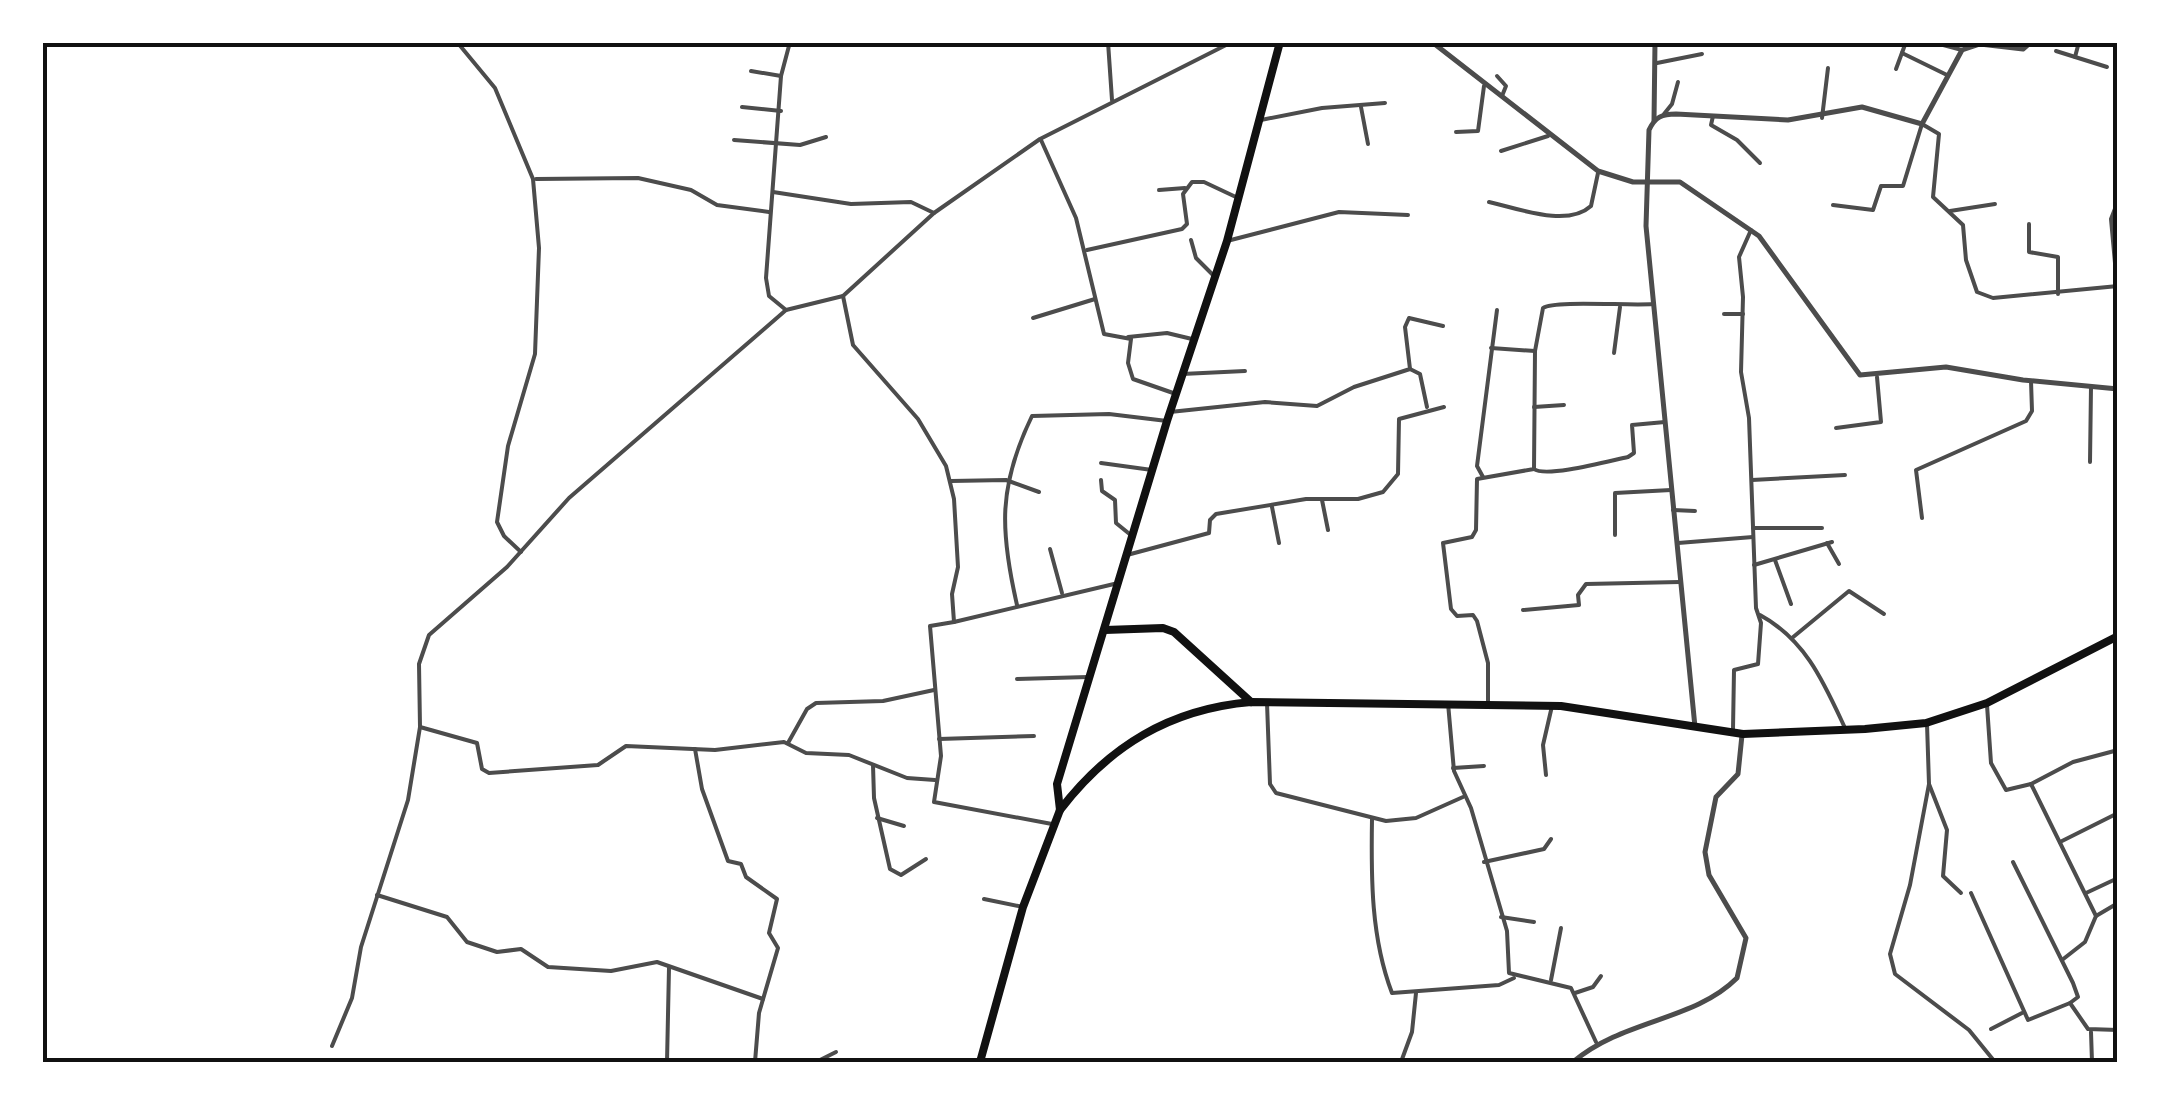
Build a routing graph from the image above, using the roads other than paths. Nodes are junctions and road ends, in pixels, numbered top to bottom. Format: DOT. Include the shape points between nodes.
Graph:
graph roads {
  1 [pos="457,42"];
  2 [pos="790,42"];
  3 [pos="1108,42"];
  4 [pos="1232,42"];
  5 [pos="1280,42"];
  6 [pos="1432,42"];
  7 [pos="1656,42"];
  8 [pos="1906,42"];
  9 [pos="1932,42"];
  10 [pos="2031,42"];
  11 [pos="2079,42"];
  12 [pos="1980,43"];
  13 [pos="1962,50"];
  14 [pos="2056,51"];
  15 [pos="1902,53"];
  16 [pos="1702,54"];
  17 [pos="2075,57"];
  18 [pos="1657,63"];
  19 [pos="2107,67"];
  20 [pos="1828,68"];
  21 [pos="1896,69"];
  22 [pos="751,71"];
  23 [pos="781,76"];
  24 [pos="1497,76"];
  25 [pos="1948,76"];
  26 [pos="1678,82"];
  27 [pos="1484,86"];
  28 [pos="1502,96"];
  29 [pos="1112,100"];
  30 [pos="1385,103"];
  31 [pos="742,106"];
  32 [pos="1361,107"];
  33 [pos="781,112"];
  34 [pos="1664,114"];
  35 [pos="1713,116"];
  36 [pos="1822,118"];
  37 [pos="1261,120"];
  38 [pos="1654,120"];
  39 [pos="1922,124"];
  40 [pos="1456,132"];
  41 [pos="1548,136"];
  42 [pos="826,138"];
  43 [pos="1040,139"];
  44 [pos="734,140"];
  45 [pos="775,143"];
  46 [pos="1368,144"];
  47 [pos="1502,151"];
  48 [pos="1760,163"];
  49 [pos="1598,171"];
  50 [pos="534,179"];
  51 [pos="1648,179"];
  52 [pos="1185,188"];
  53 [pos="1158,190"];
  54 [pos="771,192"];
  55 [pos="1238,198"];
  56 [pos="2118,201"];
  57 [pos="1489,202"];
  58 [pos="1996,204"];
  59 [pos="1833,205"];
  60 [pos="1950,211"];
  61 [pos="770,212"];
  62 [pos="934,213"];
  63 [pos="1408,216"];
  64 [pos="2029,224"];
  65 [pos="1752,230"];
  66 [pos="1191,240"];
  67 [pos="1227,242"];
  68 [pos="1084,250"];
  69 [pos="1215,278"];
  70 [pos="2118,285"];
  71 [pos="2058,294"];
  72 [pos="844,296"];
  73 [pos="1095,299"];
  74 [pos="1653,304"];
  75 [pos="1620,307"];
  76 [pos="786,310"];
  77 [pos="1497,310"];
  78 [pos="1724,314"];
  79 [pos="1744,314"];
  80 [pos="1033,318"];
  81 [pos="1443,326"];
  82 [pos="1128,337"];
  83 [pos="1193,340"];
  84 [pos="1491,348"];
  85 [pos="1535,351"];
  86 [pos="1614,353"];
  87 [pos="1410,369"];
  88 [pos="1245,372"];
  89 [pos="1182,374"];
  90 [pos="1877,377"];
  91 [pos="2031,381"];
  92 [pos="2092,387"];
  93 [pos="2118,389"];
  94 [pos="1176,394"];
  95 [pos="1564,405"];
  96 [pos="1444,407"];
  97 [pos="1534,408"];
  98 [pos="1427,409"];
  99 [pos="1169,416"];
  100 [pos="1666,422"];
  101 [pos="1836,428"];
  102 [pos="2090,462"];
  103 [pos="1101,463"];
  104 [pos="1152,470"];
  105 [pos="1534,470"];
  106 [pos="1846,476"];
  107 [pos="1483,478"];
  108 [pos="1006,480"];
  109 [pos="1101,480"];
  110 [pos="1752,480"];
  111 [pos="951,481"];
  112 [pos="1671,490"];
  113 [pos="1039,492"];
  114 [pos="1322,500"];
  115 [pos="1272,507"];
  116 [pos="1673,510"];
  117 [pos="1695,511"];
  118 [pos="1922,518"];
  119 [pos="1753,528"];
  120 [pos="1822,528"];
  121 [pos="1328,530"];
  122 [pos="1132,536"];
  123 [pos="1614,536"];
  124 [pos="1753,537"];
  125 [pos="1279,543"];
  126 [pos="1676,543"];
  127 [pos="1050,549"];
  128 [pos="521,552"];
  129 [pos="1127,555"];
  130 [pos="1775,560"];
  131 [pos="1754,564"];
  132 [pos="1839,564"];
  133 [pos="1680,582"];
  134 [pos="1119,583"];
  135 [pos="1062,593"];
  136 [pos="1792,604"];
  137 [pos="1017,606"];
  138 [pos="1523,610"];
  139 [pos="1884,614"];
  140 [pos="1760,615"];
  141 [pos="954,622"];
  142 [pos="1105,630"];
  143 [pos="2118,636"];
  144 [pos="1792,638"];
  145 [pos="1090,676"];
  146 [pos="1018,678"];
  147 [pos="934,690"];
  148 [pos="1251,702"];
  149 [pos="1267,703"];
  150 [pos="1987,703"];
  151 [pos="1448,704"];
  152 [pos="1488,704"];
  153 [pos="1552,706"];
  154 [pos="1926,722"];
  155 [pos="1695,726"];
  156 [pos="420,727"];
  157 [pos="1845,729"];
  158 [pos="1738,733"];
  159 [pos="1034,736"];
  160 [pos="939,739"];
  161 [pos="788,743"];
  162 [pos="695,748"];
  163 [pos="2118,750"];
  164 [pos="873,765"];
  165 [pos="1484,766"];
  166 [pos="1454,768"];
  167 [pos="1546,775"];
  168 [pos="935,780"];
  169 [pos="1929,784"];
  170 [pos="2031,784"];
  171 [pos="1464,797"];
  172 [pos="1060,810"];
  173 [pos="2118,813"];
  174 [pos="878,818"];
  175 [pos="1372,820"];
  176 [pos="1054,824"];
  177 [pos="904,826"];
  178 [pos="1551,839"];
  179 [pos="2060,842"];
  180 [pos="926,859"];
  181 [pos="1484,862"];
  182 [pos="2012,862"];
  183 [pos="2118,878"];
  184 [pos="1961,893"];
  185 [pos="1971,893"];
  186 [pos="2086,893"];
  187 [pos="377,896"];
  188 [pos="984,899"];
  189 [pos="2118,902"];
  190 [pos="1023,907"];
  191 [pos="2096,916"];
  192 [pos="1501,917"];
  193 [pos="1534,922"];
  194 [pos="1561,928"];
  195 [pos="2062,960"];
  196 [pos="669,968"];
  197 [pos="1601,976"];
  198 [pos="1516,977"];
  199 [pos="1551,980"];
  200 [pos="1416,993"];
  201 [pos="1575,994"];
  202 [pos="763,999"];
  203 [pos="2070,1003"];
  204 [pos="2024,1012"];
  205 [pos="1991,1029"];
  206 [pos="2091,1030"];
  207 [pos="2118,1030"];
  208 [pos="1596,1042"];
  209 [pos="332,1046"];
  210 [pos="836,1052"];
  211 [pos="667,1062"];
  212 [pos="756,1062"];
  213 [pos="816,1062"];
  214 [pos="980,1062"];
  215 [pos="1400,1062"];
  216 [pos="1573,1062"];
  217 [pos="1995,1062"];
  218 [pos="2092,1062"];
  1 -- 50 [label="street" via="495,88"];
  2 -- 23 [label="street"];
  3 -- 29 [label="street"];
  4 -- 29 [label="street"];
  5 -- 37 [label="highway"];
  6 -- 27 [label="street"];
  7 -- 18 [label="street"];
  8 -- 15 [label="street"];
  9 -- 13 [label="street"];
  10 -- 12 [label="street" via="2018,50"];
  11 -- 17 [label="street"];
  12 -- 13 [label="street"];
  13 -- 25 [label="street"];
  14 -- 17 [label="street"];
  15 -- 21 [label="street"];
  15 -- 25 [label="street"];
  16 -- 18 [label="street"];
  17 -- 19 [label="street"];
  18 -- 38 [label="street"];
  20 -- 36 [label="street"];
  22 -- 23 [label="street"];
  23 -- 33 [label="street"];
  24 -- 28 [label="street" via="1505,84"];
  25 -- 39 [label="street"];
  26 -- 34 [label="street"];
  27 -- 28 [label="street"];
  27 -- 40 [label="street" via="1478,131"];
  28 -- 41 [label="street"];
  29 -- 43 [label="street"];
  30 -- 32 [label="street"];
  31 -- 33 [label="street"];
  32 -- 37 [label="street"];
  32 -- 46 [label="street"];
  33 -- 45 [label="street"];
  34 -- 35 [label="street"];
  34 -- 38 [label="street"];
  35 -- 36 [label="street"];
  35 -- 48 [label="street" via="1710,125"];
  36 -- 39 [label="street" via="1862,107"];
  37 -- 55 [label="highway"];
  38 -- 51 [label="street"];
  39 -- 59 [label="street" via="1903,186 1881,186 1874,210"];
  39 -- 60 [label="street" via="1939,134 1934,197"];
  41 -- 47 [label="street"];
  41 -- 49 [label="street"];
  42 -- 45 [label="street"];
  43 -- 62 [label="street"];
  43 -- 68 [label="street"];
  44 -- 45 [label="street"];
  45 -- 54 [label="street"];
  49 -- 51 [label="street"];
  49 -- 57 [label="street" via="1591,206 1580,214"];
  50 -- 61 [label="street" via="661,182 717,205"];
  50 -- 128 [label="street" via="535,354 508,446 497,522"];
  51 -- 65 [label="street" via="1680,182"];
  51 -- 74 [label="street"];
  52 -- 53 [label="street"];
  52 -- 55 [label="street" via="1204,182"];
  52 -- 68 [label="street" via="1182,230"];
  54 -- 61 [label="street"];
  54 -- 62 [label="street" via="850,204 911,202"];
  55 -- 67 [label="highway"];
  56 -- 70 [label="street" via="2111,219"];
  58 -- 60 [label="street"];
  60 -- 71 [label="street" via="1962,225 1977,292 1994,298"];
  61 -- 76 [label="street" via="767,292"];
  62 -- 72 [label="street"];
  63 -- 67 [label="street" via="1339,212"];
  64 -- 71 [label="street" via="2029,252 2061,263"];
  65 -- 79 [label="street" via="1739,257"];
  65 -- 90 [label="street" via="1791,275 1851,368"];
  66 -- 69 [label="street" via="1196,258"];
  67 -- 69 [label="highway"];
  68 -- 73 [label="street"];
  69 -- 83 [label="highway"];
  70 -- 71 [label="street"];
  72 -- 76 [label="street"];
  72 -- 111 [label="street" via="853,345 918,419"];
  73 -- 80 [label="street"];
  73 -- 82 [label="street" via="1104,336"];
  74 -- 75 [label="street"];
  74 -- 100 [label="street"];
  75 -- 85 [label="street" via="1547,304"];
  75 -- 86 [label="street"];
  76 -- 128 [label="street" via="569,498"];
  77 -- 84 [label="street"];
  78 -- 79 [label="street"];
  79 -- 110 [label="street" via="1740,372"];
  81 -- 87 [label="street" via="1421,317 1406,322"];
  82 -- 83 [label="street" via="1167,333"];
  82 -- 94 [label="street" via="1133,378"];
  83 -- 89 [label="highway"];
  84 -- 85 [label="street"];
  84 -- 107 [label="street" via="1477,466"];
  85 -- 97 [label="street"];
  87 -- 98 [label="street" via="1420,374"];
  87 -- 99 [label="street" via="1316,406 1266,402"];
  88 -- 89 [label="street"];
  89 -- 94 [label="highway"];
  90 -- 91 [label="street" via="1946,367"];
  90 -- 101 [label="street" via="1881,422"];
  91 -- 92 [label="street"];
  91 -- 118 [label="street" via="2026,421 1916,470"];
  92 -- 93 [label="street"];
  92 -- 102 [label="street"];
  94 -- 99 [label="highway"];
  95 -- 97 [label="street"];
  96 -- 98 [label="street"];
  97 -- 105 [label="street"];
  98 -- 114 [label="street" via="1399,419 1396,481 1374,496"];
  99 -- 104 [label="highway"];
  99 -- 108 [label="street" via="1037,412"];
  100 -- 105 [label="street" via="1632,426 1634,453 1628,458 1556,474"];
  100 -- 112 [label="street"];
  103 -- 104 [label="street"];
  104 -- 122 [label="highway"];
  105 -- 107 [label="street"];
  106 -- 110 [label="street"];
  107 -- 152 [label="street" via="1474,484 1478,514 1472,537 1443,547 1453,614 1477,621 1488,662"];
  108 -- 111 [label="street"];
  108 -- 113 [label="street"];
  108 -- 137 [label="street" via="1006,558"];
  109 -- 122 [label="street" via="1102,491 1115,500 1116,524"];
  110 -- 119 [label="street"];
  111 -- 141 [label="street" via="958,566"];
  112 -- 116 [label="street"];
  112 -- 123 [label="street" via="1615,493"];
  114 -- 115 [label="street"];
  114 -- 121 [label="street"];
  115 -- 125 [label="street"];
  115 -- 129 [label="street" via="1216,514 1209,533"];
  116 -- 117 [label="street"];
  116 -- 126 [label="street"];
  119 -- 120 [label="street"];
  119 -- 124 [label="street"];
  122 -- 129 [label="highway"];
  124 -- 126 [label="street"];
  124 -- 131 [label="street"];
  126 -- 133 [label="street"];
  127 -- 135 [label="street"];
  128 -- 156 [label="street" via="429,635 421,649"];
  129 -- 134 [label="highway"];
  130 -- 131 [label="street"];
  130 -- 132 [label="street" via="1830,542"];
  130 -- 136 [label="street"];
  131 -- 140 [label="street"];
  133 -- 138 [label="street" via="1586,584 1579,605"];
  133 -- 155 [label="street"];
  134 -- 135 [label="street"];
  134 -- 142 [label="highway"];
  135 -- 137 [label="street"];
  137 -- 141 [label="street"];
  139 -- 144 [label="street" via="1849,591"];
  140 -- 144 [label="street"];
  140 -- 158 [label="street" via="1758,664 1734,670"];
  141 -- 147 [label="street" via="930,626"];
  142 -- 145 [label="highway"];
  142 -- 148 [label="highway" via="1174,632"];
  143 -- 150 [label="highway"];
  144 -- 157 [label="street" via="1820,674"];
  145 -- 146 [label="street"];
  145 -- 172 [label="highway" via="1057,784"];
  147 -- 160 [label="street"];
  147 -- 161 [label="street" via="816,703"];
  148 -- 149 [label="highway"];
  148 -- 172 [label="highway" via="1156,724 1094,771"];
  149 -- 151 [label="highway"];
  149 -- 175 [label="street" via="1270,789"];
  150 -- 154 [label="highway"];
  150 -- 170 [label="street" via="1996,779 2006,790"];
  151 -- 152 [label="highway"];
  151 -- 166 [label="street"];
  152 -- 153 [label="highway"];
  153 -- 155 [label="highway"];
  153 -- 167 [label="street"];
  154 -- 157 [label="highway"];
  154 -- 169 [label="street"];
  155 -- 158 [label="highway"];
  156 -- 162 [label="street" via="477,743 488,772 598,765 626,746"];
  156 -- 187 [label="street" via="408,800"];
  157 -- 158 [label="highway"];
  158 -- 208 [label="street" via="1738,774 1716,797 1706,852 1709,875 1746,938 1736,978 1706,1000"];
  159 -- 160 [label="street"];
  160 -- 168 [label="street"];
  161 -- 162 [label="street"];
  161 -- 164 [label="street" via="806,753 846,754"];
  162 -- 202 [label="street" via="728,861 741,864 746,877 777,899 769,934 778,948"];
  163 -- 170 [label="street"];
  164 -- 168 [label="street"];
  164 -- 174 [label="street"];
  165 -- 166 [label="street"];
  166 -- 171 [label="street"];
  168 -- 176 [label="street" via="937,804"];
  169 -- 184 [label="street" via="1946,830 1943,876"];
  169 -- 217 [label="street" via="1890,954 1896,974 1969,1030"];
  170 -- 179 [label="street"];
  171 -- 175 [label="street" via="1416,818"];
  171 -- 181 [label="street"];
  172 -- 176 [label="highway"];
  173 -- 179 [label="street"];
  174 -- 177 [label="street"];
  174 -- 180 [label="street" via="893,874"];
  175 -- 200 [label="street" via="1378,951 1392,993"];
  176 -- 190 [label="highway"];
  178 -- 181 [label="street" via="1544,849"];
  179 -- 186 [label="street"];
  181 -- 192 [label="street"];
  182 -- 195 [label="street"];
  183 -- 186 [label="street"];
  185 -- 204 [label="street"];
  186 -- 191 [label="street"];
  187 -- 196 [label="street" via="447,917 467,942 496,952 521,949 548,967 611,971 654,962"];
  187 -- 209 [label="street" via="352,998"];
  188 -- 190 [label="street"];
  189 -- 191 [label="street"];
  190 -- 214 [label="highway"];
  191 -- 195 [label="street" via="2087,940"];
  192 -- 193 [label="street"];
  192 -- 198 [label="street" via="1507,968"];
  194 -- 199 [label="street"];
  195 -- 203 [label="street" via="2078,997"];
  196 -- 202 [label="street"];
  196 -- 211 [label="street"];
  197 -- 201 [label="street" via="1593,988"];
  198 -- 199 [label="street"];
  198 -- 200 [label="street"];
  199 -- 201 [label="street"];
  200 -- 215 [label="street"];
  201 -- 208 [label="street"];
  202 -- 212 [label="street"];
  203 -- 204 [label="street" via="2030,1022"];
  203 -- 206 [label="street"];
  204 -- 205 [label="street"];
  206 -- 207 [label="street"];
  206 -- 218 [label="street"];
  208 -- 216 [label="street"];
  210 -- 213 [label="street"];
}
